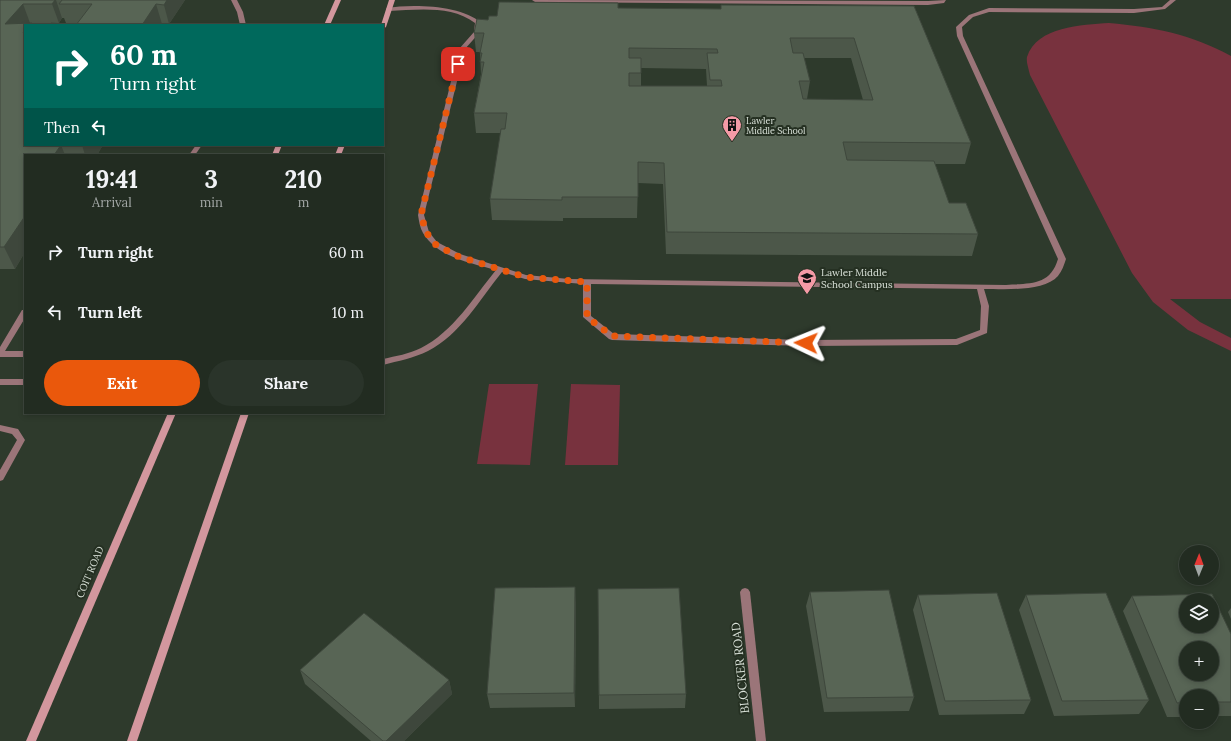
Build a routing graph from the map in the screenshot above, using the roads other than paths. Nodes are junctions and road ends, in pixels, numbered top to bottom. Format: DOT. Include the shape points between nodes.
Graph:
graph roads {
  1 [pos="234,0"];
  2 [pos="338,0"];
  3 [pos="392,0"];
  4 [pos="535,0"];
  5 [pos="943,0"];
  6 [pos="1173,0"];
  7 [pos="389,9"];
  8 [pos="242,24"];
  9 [pos="327,24"];
  10 [pos="384,24"];
  11 [pos="501,270"];
  12 [pos="587,282"];
  13 [pos="980,286"];
  14 [pos="24,314"];
  15 [pos="0,354"];
  16 [pos="24,354"];
  17 [pos="384,362"];
  18 [pos="0,382"];
  19 [pos="24,382"];
  20 [pos="172,414"];
  21 [pos="245,414"];
  22 [pos="0,428"];
  23 [pos="0,478"];
  24 [pos="745,592"];
  25 [pos="31,741"];
  26 [pos="132,741"];
  27 [pos="761,741"];
  1 -- 8 [label="street"];
  2 -- 9 [label="main road"];
  3 -- 7 [label="main road"];
  4 -- 5 [label="street" via="920,3"];
  6 -- 13 [label="street" via="1163,8 1134,11 989,10 971,16 960,27 960,36 1062,258 1061,269 1052,279 1038,285"];
  7 -- 10 [label="main road"];
  7 -- 11 [label="street" via="461,12 473,17 478,23 477,32 462,49 421,215 426,232 435,244 457,256"];
  11 -- 12 [label="street" via="525,277"];
  11 -- 17 [label="street" via="434,344"];
  12 -- 13 [label="street"];
  12 -- 13 [label="street" via="587,317 612,336 806,343 957,342 984,331 985,306"];
  14 -- 15 [label="street"];
  15 -- 16 [label="street"];
  18 -- 19 [label="street"];
  20 -- 25 [label="main road, COIT ROAD"];
  21 -- 26 [label="main road"];
  22 -- 23 [label="street" via="15,431 21,440"];
  24 -- 27 [label="street, BLOCKER ROAD"];
}
